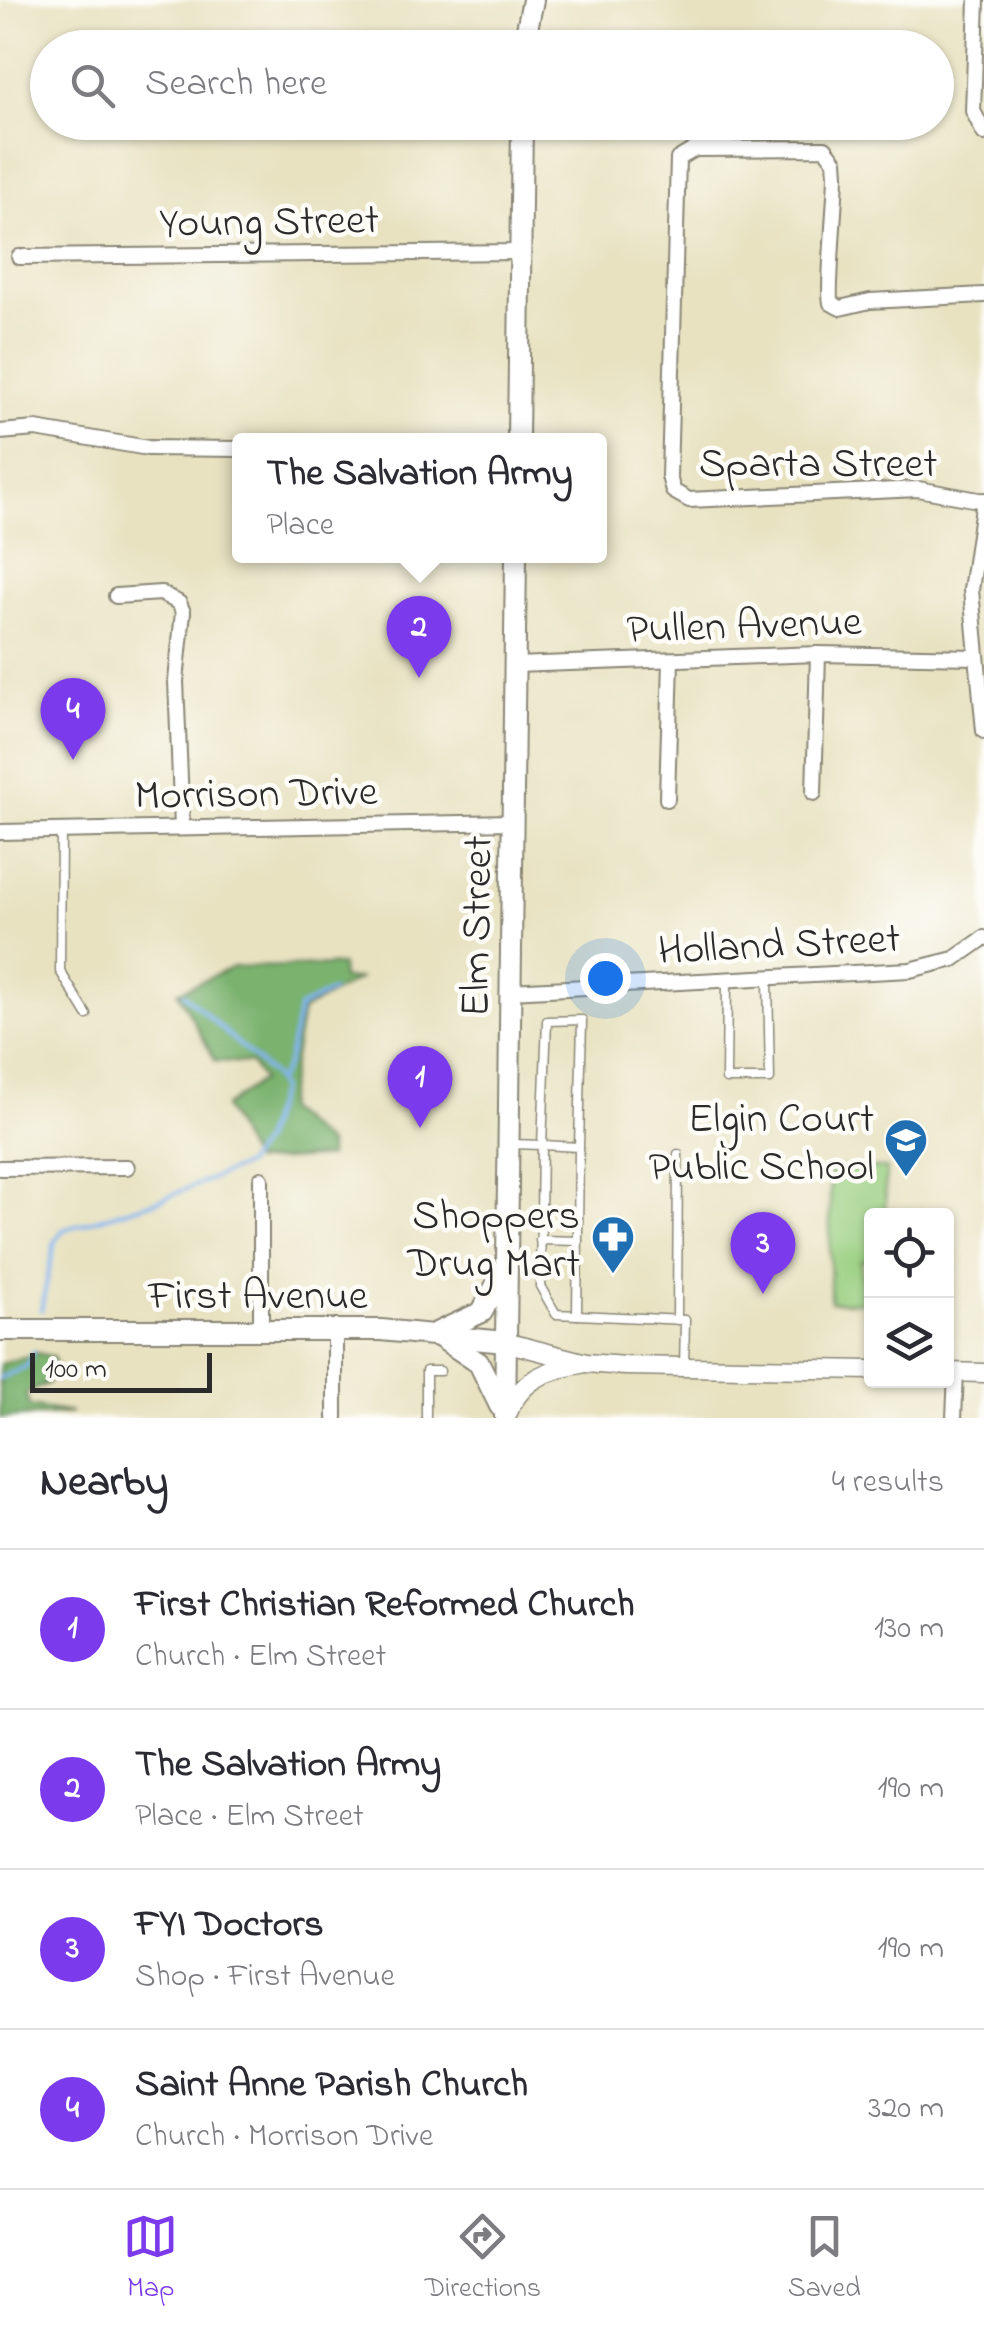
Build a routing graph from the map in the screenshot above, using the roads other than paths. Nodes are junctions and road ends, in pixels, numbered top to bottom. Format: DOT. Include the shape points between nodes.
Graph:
graph roads {
  1 [pos="523,0"];
  2 [pos="534,0"];
  3 [pos="976,0"];
  4 [pos="523,30"];
  5 [pos="527,30"];
  6 [pos="984,134"];
  7 [pos="522,140"];
  8 [pos="520,252"];
  9 [pos="19,257"];
  10 [pos="984,295"];
  11 [pos="0,432"];
  12 [pos="518,433"];
  13 [pos="232,448"];
  14 [pos="984,501"];
  15 [pos="516,563"];
  16 [pos="116,596"];
  17 [pos="818,654"];
  18 [pos="975,656"];
  19 [pos="671,660"];
  20 [pos="515,665"];
  21 [pos="984,731"];
  22 [pos="814,793"];
  23 [pos="668,799"];
  24 [pos="513,822"];
  25 [pos="182,827"];
  26 [pos="61,830"];
  27 [pos="0,832"];
  28 [pos="984,938"];
  29 [pos="768,979"];
  30 [pos="726,982"];
  31 [pos="510,991"];
  32 [pos="87,1015"];
  33 [pos="507,1144"];
  34 [pos="542,1145"];
  35 [pos="579,1148"];
  36 [pos="678,1154"];
  37 [pos="127,1167"];
  38 [pos="0,1168"];
  39 [pos="261,1180"];
  40 [pos="540,1240"];
  41 [pos="578,1241"];
  42 [pos="506,1264"];
  43 [pos="577,1315"];
  44 [pos="677,1320"];
  45 [pos="0,1330"];
  46 [pos="261,1330"];
  47 [pos="335,1330"];
  48 [pos="434,1334"];
  49 [pos="505,1342"];
  50 [pos="586,1363"];
  51 [pos="684,1368"];
  52 [pos="864,1370"];
  53 [pos="440,1371"];
  54 [pos="954,1372"];
  55 [pos="984,1373"];
  56 [pos="952,1388"];
  57 [pos="336,1418"];
  58 [pos="426,1418"];
  59 [pos="505,1418"];
  60 [pos="954,1418"];
  1 -- 4 [label="main road"];
  2 -- 5 [label="main road"];
  3 -- 6 [label="street" via="974,110"];
  7 -- 8 [label="main road"];
  8 -- 9 [label="street, Young Street"];
  8 -- 12 [label="main road"];
  10 -- 14 [label="street, Sparta Street" via="840,308 826,294 834,265 836,162 826,148 695,149 678,159 674,491 689,500 918,489"];
  11 -- 13 [label="street" via="36,430 148,448"];
  14 -- 18 [label="street" via="971,590"];
  15 -- 20 [label="main road, Elm Street"];
  16 -- 25 [label="street" via="161,594 183,612 176,682"];
  17 -- 18 [label="street, Pullen Avenue"];
  17 -- 19 [label="street, Pullen Avenue"];
  17 -- 22 [label="street"];
  18 -- 21 [label="street"];
  19 -- 20 [label="street, Pullen Avenue"];
  19 -- 23 [label="street"];
  20 -- 24 [label="main road, Elm Street"];
  24 -- 25 [label="street, Morrison Drive"];
  24 -- 31 [label="main road, Elm Street"];
  25 -- 26 [label="street, Morrison Drive"];
  26 -- 27 [label="street, Morrison Drive"];
  26 -- 32 [label="lane" via="60,971"];
  28 -- 29 [label="street, Holland Street" via="928,968"];
  29 -- 30 [label="street, Holland Street"];
  29 -- 30 [label="lane" via="770,1079 726,1080"];
  30 -- 31 [label="street, Holland Street"];
  31 -- 33 [label="main road, Elm Street"];
  33 -- 34 [label="lane"];
  33 -- 42 [label="main road, Elm Street"];
  34 -- 35 [label="lane"];
  34 -- 35 [label="lane" via="547,1021 582,1020"];
  34 -- 40 [label="lane"];
  35 -- 41 [label="lane"];
  36 -- 44 [label="lane"];
  37 -- 38 [label="street"];
  39 -- 46 [label="street"];
  40 -- 41 [label="lane"];
  40 -- 43 [label="lane" via="540,1286 556,1314"];
  41 -- 43 [label="lane"];
  42 -- 48 [label="main road" via="482,1312"];
  42 -- 49 [label="main road, Elm Street"];
  43 -- 44 [label="lane"];
  44 -- 51 [label="lane" via="685,1320"];
  45 -- 46 [label="main road, First Avenue"];
  46 -- 47 [label="main road, First Avenue"];
  47 -- 48 [label="main road, First Avenue"];
  47 -- 57 [label="street"];
  48 -- 49 [label="main road, First Avenue"];
  48 -- 59 [label="main road" via="479,1363"];
  49 -- 50 [label="street, First Avenue"];
  49 -- 59 [label="main road, Elm Street"];
  50 -- 51 [label="street, First Avenue"];
  50 -- 59 [label="street" via="535,1377"];
  51 -- 52 [label="street, First Avenue"];
  53 -- 58 [label="lane" via="426,1371"];
  54 -- 55 [label="street"];
  56 -- 60 [label="street"];
}
